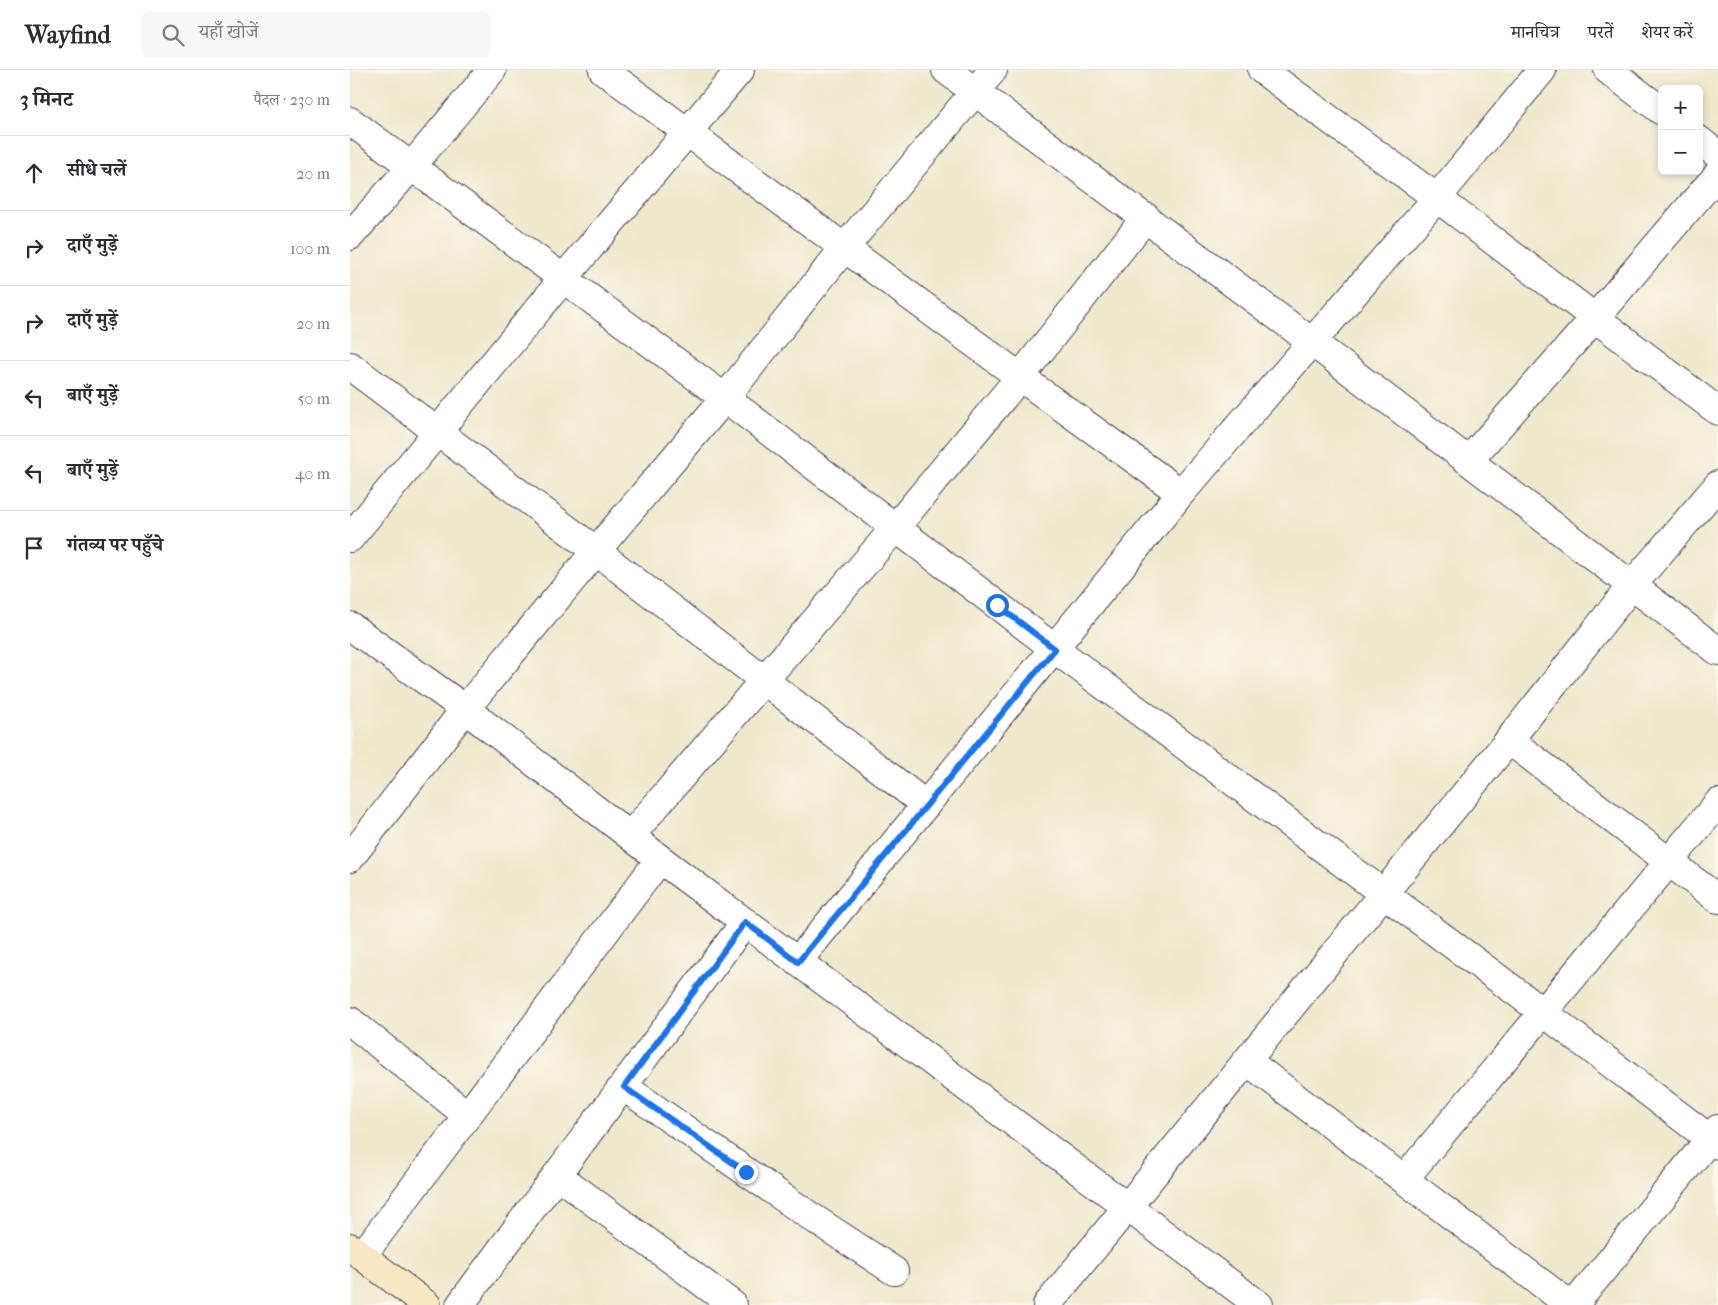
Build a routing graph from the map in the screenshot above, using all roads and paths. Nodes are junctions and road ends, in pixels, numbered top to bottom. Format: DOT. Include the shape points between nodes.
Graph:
graph roads {
  1 [pos="492,70"];
  2 [pos="603,70"];
  3 [pos="740,70"];
  4 [pos="946,70"];
  5 [pos="993,70"];
  6 [pos="1262,70"];
  7 [pos="1542,70"];
  8 [pos="1608,70"];
  9 [pos="975,92"];
  10 [pos="1658,109"];
  11 [pos="350,121"];
  12 [pos="687,132"];
  13 [pos="1703,143"];
  14 [pos="1718,155"];
  15 [pos="412,167"];
  16 [pos="1718,174"];
  17 [pos="1437,198"];
  18 [pos="1146,217"];
  19 [pos="350,236"];
  20 [pos="845,247"];
  21 [pos="563,279"];
  22 [pos="1594,319"];
  23 [pos="1312,342"];
  24 [pos="350,366"];
  25 [pos="1020,377"];
  26 [pos="725,398"];
  27 [pos="1718,411"];
  28 [pos="437,431"];
  29 [pos="1469,460"];
  30 [pos="1718,485"];
  31 [pos="1182,493"];
  32 [pos="895,528"];
  33 [pos="350,538"];
  34 [pos="596,551"];
  35 [pos="1632,585"];
  36 [pos="350,626"];
  37 [pos="1055,649"];
  38 [pos="1718,651"];
  39 [pos="765,680"];
  40 [pos="465,710"];
  41 [pos="1509,740"];
  42 [pos="1718,803"];
  43 [pos="926,805"];
  44 [pos="630,836"];
  45 [pos="350,858"];
  46 [pos="660,859"];
  47 [pos="1668,862"];
  48 [pos="1384,893"];
  49 [pos="1718,899"];
  50 [pos="745,922"];
  51 [pos="798,962"];
  52 [pos="1543,1012"];
  53 [pos="350,1021"];
  54 [pos="1247,1061"];
  55 [pos="624,1087"];
  56 [pos="467,1115"];
  57 [pos="1715,1138"];
  58 [pos="558,1175"];
  59 [pos="1404,1179"];
  60 [pos="1127,1207"];
  61 [pos="356,1252"];
  62 [pos="894,1271"];
  63 [pos="427,1305"];
  64 [pos="460,1305"];
  65 [pos="733,1305"];
  66 [pos="1046,1305"];
  67 [pos="1260,1305"];
  68 [pos="1572,1305"];
  1 -- 15 [label="street"];
  2 -- 12 [label="street"];
  3 -- 12 [label="street"];
  4 -- 9 [label="street"];
  5 -- 9 [label="street"];
  6 -- 17 [label="street"];
  7 -- 17 [label="street"];
  8 -- 10 [label="street"];
  9 -- 18 [label="street"];
  9 -- 20 [label="street"];
  11 -- 15 [label="street"];
  12 -- 20 [label="street"];
  12 -- 21 [label="street"];
  13 -- 14 [label="street"];
  15 -- 19 [label="street"];
  15 -- 21 [label="street"];
  16 -- 22 [label="street"];
  17 -- 22 [label="street"];
  17 -- 23 [label="street"];
  18 -- 23 [label="street"];
  18 -- 25 [label="street"];
  20 -- 25 [label="street"];
  20 -- 26 [label="street"];
  21 -- 26 [label="street"];
  21 -- 28 [label="street"];
  22 -- 27 [label="street"];
  22 -- 29 [label="street"];
  23 -- 29 [label="street"];
  23 -- 31 [label="street"];
  24 -- 28 [label="street"];
  25 -- 31 [label="street"];
  25 -- 32 [label="street"];
  26 -- 32 [label="street"];
  26 -- 34 [label="street"];
  28 -- 33 [label="street"];
  28 -- 34 [label="street"];
  29 -- 35 [label="street"];
  30 -- 35 [label="street"];
  31 -- 37 [label="street"];
  32 -- 37 [label="street"];
  32 -- 39 [label="street"];
  34 -- 39 [label="street"];
  34 -- 40 [label="street"];
  35 -- 38 [label="street"];
  35 -- 41 [label="street"];
  36 -- 40 [label="street"];
  37 -- 43 [label="street"];
  37 -- 48 [label="street"];
  39 -- 43 [label="street"];
  39 -- 44 [label="street"];
  40 -- 44 [label="street"];
  40 -- 45 [label="street"];
  41 -- 47 [label="street"];
  41 -- 48 [label="street"];
  42 -- 47 [label="street"];
  43 -- 51 [label="street"];
  44 -- 46 [label="street"];
  46 -- 50 [label="street"];
  46 -- 56 [label="street"];
  47 -- 49 [label="street"];
  47 -- 52 [label="street"];
  48 -- 52 [label="street"];
  48 -- 54 [label="street"];
  50 -- 51 [label="street"];
  50 -- 55 [label="street"];
  51 -- 60 [label="street"];
  52 -- 57 [label="street"];
  52 -- 59 [label="street"];
  53 -- 56 [label="street"];
  54 -- 59 [label="street"];
  54 -- 60 [label="street"];
  55 -- 58 [label="street"];
  55 -- 62 [label="street"];
  56 -- 61 [label="street"];
  57 -- 68 [label="street"];
  58 -- 64 [label="street"];
  58 -- 65 [label="street"];
  59 -- 68 [label="street"];
  60 -- 66 [label="street"];
  60 -- 67 [label="street"];
  61 -- 63 [label="street"];
}
